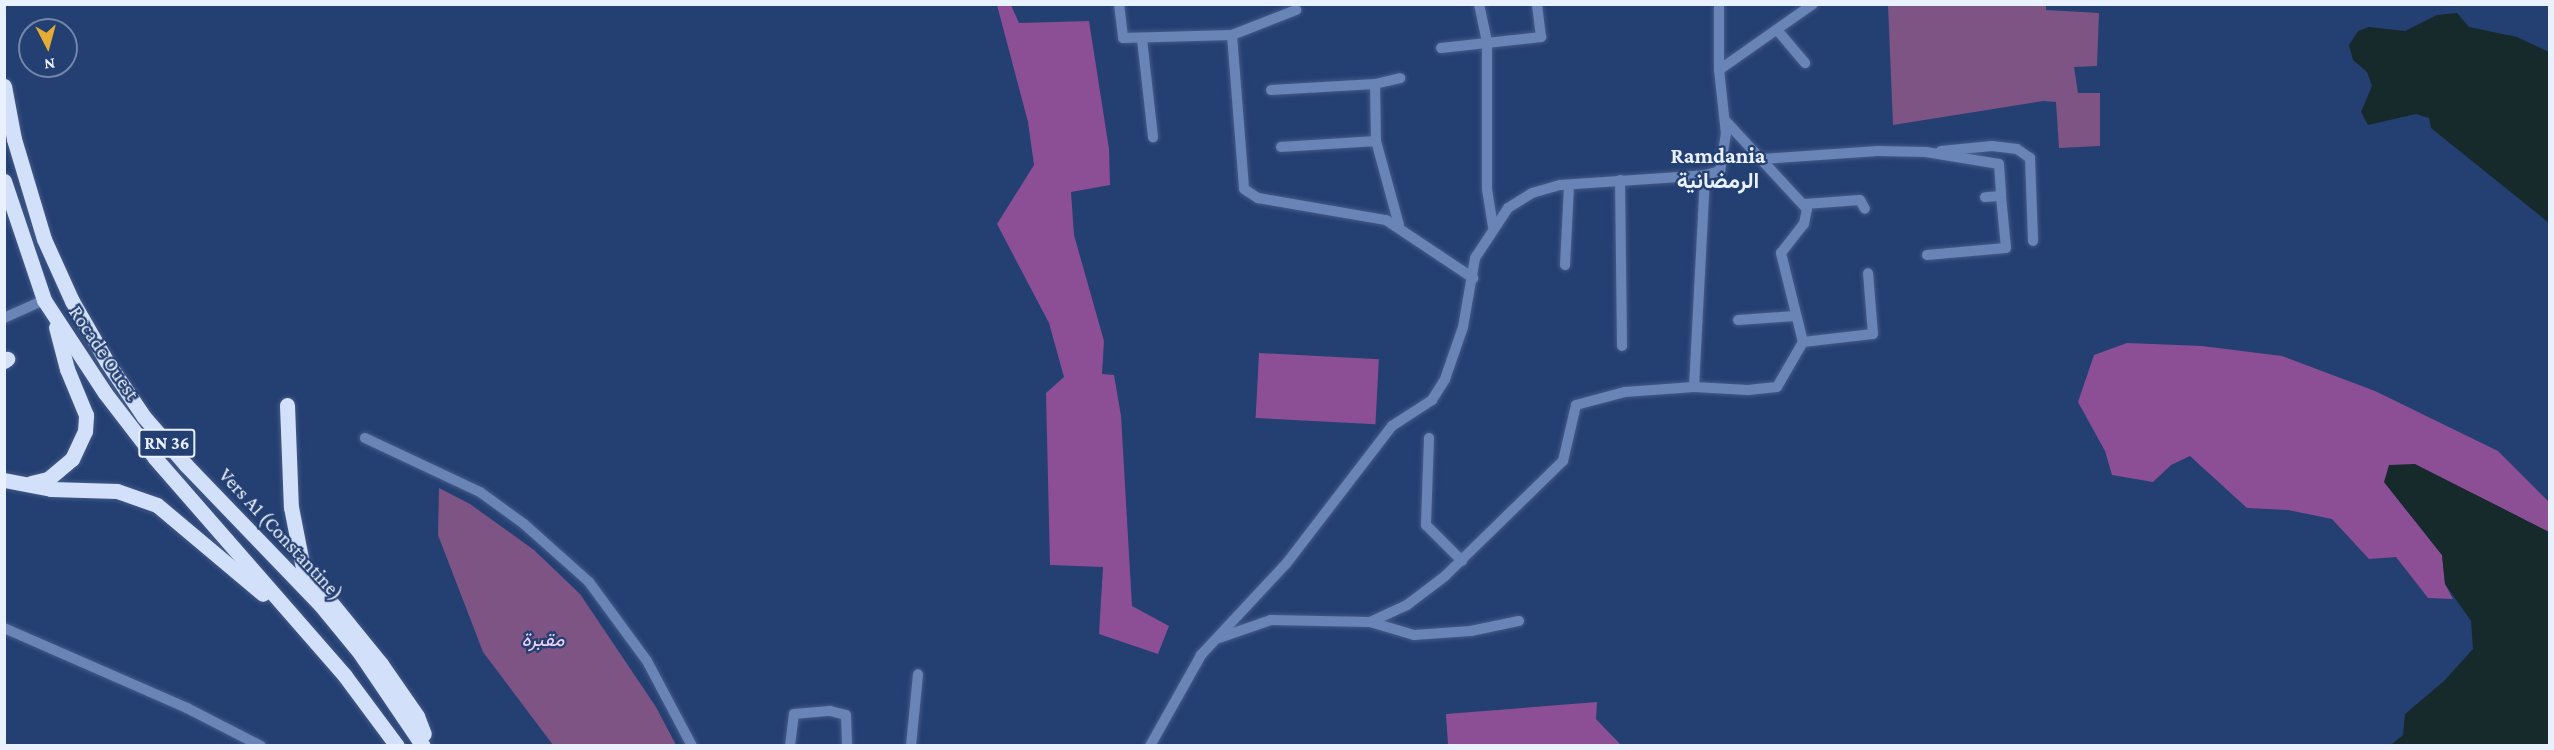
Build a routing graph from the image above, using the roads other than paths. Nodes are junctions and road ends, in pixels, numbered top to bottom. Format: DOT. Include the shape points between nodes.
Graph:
graph roads {
  1 [pos="1119,4"];
  2 [pos="1479,4"];
  3 [pos="1537,4"];
  4 [pos="1719,4"];
  5 [pos="1813,4"];
  6 [pos="1296,10"];
  7 [pos="1778,31"];
  8 [pos="1232,35"];
  9 [pos="1142,39"];
  10 [pos="1486,43"];
  11 [pos="1441,48"];
  12 [pos="1805,63"];
  13 [pos="1719,69"];
  14 [pos="1400,78"];
  15 [pos="1375,84"];
  16 [pos="4,86"];
  17 [pos="1271,90"];
  18 [pos="1725,120"];
  19 [pos="1153,137"];
  20 [pos="1376,141"];
  21 [pos="1281,147"];
  22 [pos="1926,152"];
  23 [pos="1762,159"];
  24 [pos="1705,175"];
  25 [pos="1620,180"];
  26 [pos="4,181"];
  27 [pos="1569,185"];
  28 [pos="2001,196"];
  29 [pos="1985,197"];
  30 [pos="1805,204"];
  31 [pos="1865,209"];
  32 [pos="1399,225"];
  33 [pos="1493,227"];
  34 [pos="2033,241"];
  35 [pos="1927,255"];
  36 [pos="1565,265"];
  37 [pos="1868,273"];
  38 [pos="1473,278"];
  39 [pos="44,300"];
  40 [pos="53,316"];
  41 [pos="1795,316"];
  42 [pos="4,318"];
  43 [pos="1738,320"];
  44 [pos="1803,342"];
  45 [pos="1622,346"];
  46 [pos="1694,387"];
  47 [pos="287,405"];
  48 [pos="365,438"];
  49 [pos="1429,438"];
  50 [pos="4,480"];
  51 [pos="22,486"];
  52 [pos="1462,561"];
  53 [pos="1519,621"];
  54 [pos="1370,622"];
  55 [pos="4,628"];
  56 [pos="304,629"];
  57 [pos="1216,639"];
  58 [pos="918,674"];
  59 [pos="261,746"];
  60 [pos="397,746"];
  61 [pos="423,746"];
  62 [pos="428,746"];
  63 [pos="692,746"];
  64 [pos="790,746"];
  65 [pos="847,746"];
  66 [pos="911,746"];
  67 [pos="1150,746"];
  1 -- 9 [label="street" via="1123,38"];
  2 -- 10 [label="street"];
  3 -- 10 [label="street" via="1541,37"];
  4 -- 13 [label="street"];
  5 -- 7 [label="street"];
  6 -- 8 [label="street"];
  7 -- 12 [label="street"];
  7 -- 13 [label="street"];
  8 -- 9 [label="street"];
  8 -- 32 [label="street" via="1244,189 1258,198"];
  9 -- 19 [label="street"];
  10 -- 11 [label="street"];
  10 -- 33 [label="street" via="1487,189"];
  13 -- 18 [label="street"];
  14 -- 15 [label="street"];
  15 -- 17 [label="street"];
  15 -- 20 [label="street"];
  16 -- 61 [label="highway, Vers A1 (Constantine) / RN 36" via="14,139 44,239 72,301 107,363 144,417 186,465 319,603 360,653"];
  18 -- 23 [label="street"];
  18 -- 24 [label="street" via="1722,167"];
  20 -- 21 [label="street"];
  20 -- 32 [label="street"];
  22 -- 23 [label="street" via="1878,151"];
  22 -- 28 [label="street" via="1999,164"];
  22 -- 34 [label="street" via="1992,146 2018,148 2030,158"];
  23 -- 30 [label="street"];
  24 -- 25 [label="street"];
  24 -- 46 [label="street"];
  25 -- 27 [label="street"];
  25 -- 45 [label="street"];
  26 -- 39 [label="highway, Rocade Ouest"];
  27 -- 33 [label="street" via="1532,193 1508,208"];
  27 -- 36 [label="street"];
  28 -- 29 [label="street"];
  28 -- 35 [label="street" via="2006,248"];
  30 -- 31 [label="street" via="1860,200"];
  30 -- 41 [label="street" via="1807,218 1781,253"];
  32 -- 38 [label="street"];
  33 -- 38 [label="street" via="1475,258"];
  37 -- 44 [label="street" via="1873,334"];
  38 -- 57 [label="street" via="1463,327 1445,379 1432,400 1392,426 1286,564"];
  39 -- 40 [label="highway, Rocade Ouest"];
  39 -- 42 [label="street"];
  40 -- 51 [label="highway" via="67,369 87,415 85,431 72,459 61,470"];
  40 -- 56 [label="highway, Rocade Ouest" via="128,426"];
  41 -- 43 [label="street"];
  41 -- 44 [label="street"];
  44 -- 46 [label="street" via="1778,387"];
  46 -- 52 [label="street" via="1625,392 1576,405 1563,461"];
  47 -- 62 [label="highway" via="291,507 303,568 381,664 417,716"];
  48 -- 63 [label="street" via="480,492 524,524 589,582 647,661"];
  49 -- 52 [label="street" via="1426,525"];
  50 -- 51 [label="highway"];
  51 -- 56 [label="highway" via="117,491 158,505"];
  52 -- 54 [label="street" via="1407,605"];
  53 -- 54 [label="street" via="1471,631 1414,635"];
  54 -- 57 [label="street" via="1271,620"];
  55 -- 59 [label="street" via="187,708"];
  56 -- 60 [label="highway, Rocade Ouest"];
  57 -- 67 [label="street" via="1179,690"];
  58 -- 66 [label="street"];
  64 -- 65 [label="street" via="794,714 830,711 846,715"];
}
